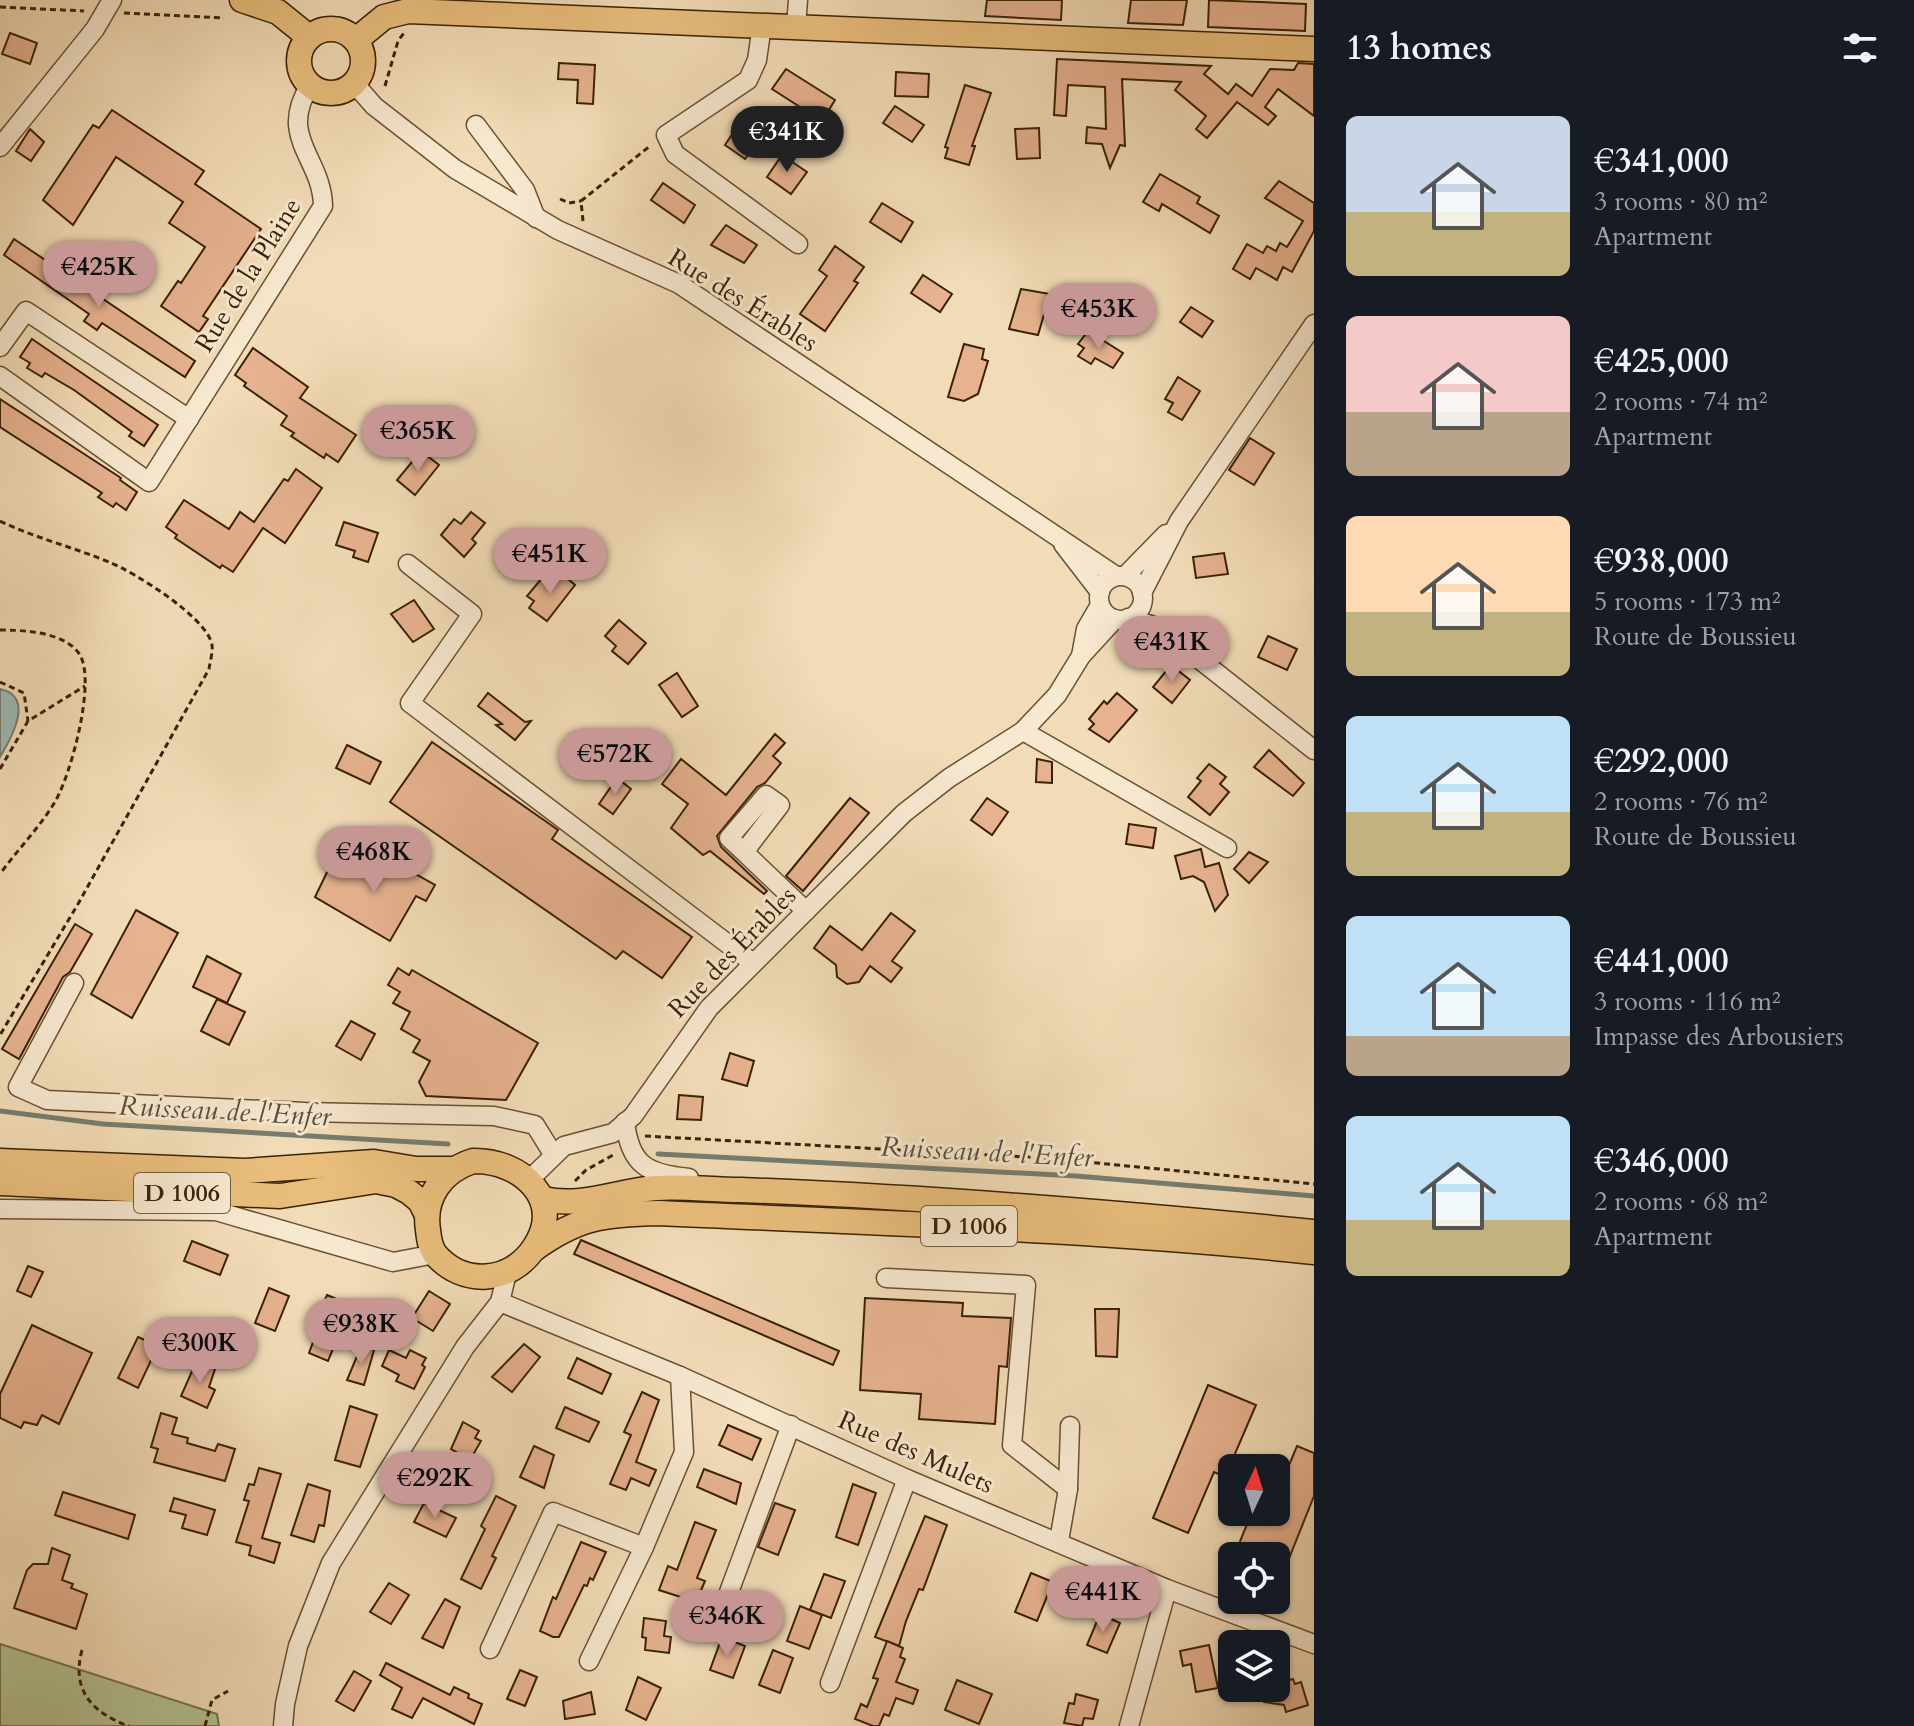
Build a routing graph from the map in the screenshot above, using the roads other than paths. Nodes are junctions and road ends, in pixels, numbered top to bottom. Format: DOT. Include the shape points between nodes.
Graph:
graph roads {
  1 [pos="112,0"];
  2 [pos="242,0"];
  3 [pos="798,0"];
  4 [pos="762,25"];
  5 [pos="796,26"];
  6 [pos="309,37"];
  7 [pos="356,40"];
  8 [pos="1314,49"];
  9 [pos="354,83"];
  10 [pos="310,85"];
  11 [pos="476,125"];
  12 [pos="0,147"];
  13 [pos="536,218"];
  14 [pos="798,244"];
  15 [pos="1314,324"];
  16 [pos="0,347"];
  17 [pos="0,376"];
  18 [pos="189,419"];
  19 [pos="1179,521"];
  20 [pos="1062,542"];
  21 [pos="408,564"];
  22 [pos="1120,576"];
  23 [pos="1142,595"];
  24 [pos="1100,598"];
  25 [pos="1121,618"];
  26 [pos="1175,640"];
  27 [pos="1081,656"];
  28 [pos="1023,731"];
  29 [pos="1314,750"];
  30 [pos="1227,848"];
  31 [pos="744,852"];
  32 [pos="806,911"];
  33 [pos="753,963"];
  34 [pos="74,983"];
  35 [pos="625,1122"];
  36 [pos="553,1154"];
  37 [pos="0,1161"];
  38 [pos="453,1169"];
  39 [pos="0,1183"];
  40 [pos="791,1192"];
  41 [pos="546,1195"];
  42 [pos="0,1209"];
  43 [pos="426,1213"];
  44 [pos="1314,1232"];
  45 [pos="534,1249"];
  46 [pos="1314,1252"];
  47 [pos="435,1254"];
  48 [pos="507,1273"];
  49 [pos="886,1278"];
  50 [pos="500,1302"];
  51 [pos="680,1376"];
  52 [pos="791,1425"];
  53 [pos="1070,1426"];
  54 [pos="907,1479"];
  55 [pos="1068,1489"];
  56 [pos="1059,1541"];
  57 [pos="644,1547"];
  58 [pos="1167,1589"];
  59 [pos="719,1619"];
  60 [pos="1312,1639"];
  61 [pos="490,1649"];
  62 [pos="589,1661"];
  63 [pos="830,1683"];
  64 [pos="283,1726"];
  65 [pos="1129,1726"];
  1 -- 12 [label="street" via="95,29"];
  2 -- 6 [label="main road" via="278,12"];
  3 -- 5 [label="street"];
  4 -- 5 [label="main road"];
  4 -- 7 [label="main road" via="408,11 384,17"];
  4 -- 14 [label="street" via="748,80 666,135 675,154"];
  5 -- 8 [label="main road"];
  6 -- 7 [label="main road" via="332,29"];
  6 -- 10 [label="main road" via="299,59"];
  7 -- 9 [label="main road" via="363,66"];
  9 -- 10 [label="main road" via="337,93"];
  9 -- 13 [label="street, Rue des Érables" via="420,144"];
  10 -- 18 [label="street, Rue de la Plaine" via="298,104 296,132 322,185 323,206"];
  11 -- 13 [label="street" via="525,190"];
  13 -- 20 [label="street, Rue des Érables" via="679,284"];
  15 -- 19 [label="street"];
  16 -- 18 [label="street" via="26,311"];
  17 -- 18 [label="street, Rue de la Plaine" via="149,482"];
  19 -- 22 [label="street"];
  19 -- 23 [label="street"];
  20 -- 22 [label="street, Rue des Érables"];
  20 -- 24 [label="street, Rue des Érables"];
  21 -- 33 [label="street" via="472,614 410,703"];
  22 -- 23 [label="street" via="1133,579"];
  22 -- 24 [label="street" via="1108,580"];
  23 -- 25 [label="street" via="1139,610"];
  23 -- 26 [label="street"];
  24 -- 25 [label="street"];
  24 -- 27 [label="street, Rue des Érables"];
  25 -- 26 [label="street" via="1151,625"];
  25 -- 27 [label="street, Rue des Érables"];
  26 -- 29 [label="street"];
  27 -- 28 [label="street, Rue des Érables" via="1057,695"];
  28 -- 30 [label="street"];
  28 -- 32 [label="street, Rue des Érables" via="928,792"];
  31 -- 32 [label="street"];
  32 -- 33 [label="street, Rue des Érables"];
  33 -- 35 [label="street, Rue des Érables" via="691,1031"];
  34 -- 36 [label="street" via="18,1087 47,1100 494,1116 535,1125"];
  35 -- 36 [label="street, Rue des Érables" via="613,1133"];
  35 -- 40 [label="street" via="628,1147 639,1164 669,1176"];
  36 -- 41 [label="street, Rue des Érables"];
  37 -- 38 [label="main road, D 1006" via="245,1171 374,1162"];
  38 -- 41 [label="main road" via="473,1161 507,1165"];
  38 -- 43 [label="main road" via="434,1190"];
  39 -- 43 [label="main road, D 1006" via="280,1196 376,1181 409,1192"];
  40 -- 41 [label="main road, D 1006" via="658,1188"];
  40 -- 44 [label="main road, D 1006"];
  41 -- 45 [label="main road" via="543,1232"];
  42 -- 47 [label="street" via="216,1211 393,1262"];
  43 -- 47 [label="main road"];
  45 -- 46 [label="main road, D 1006" via="566,1227 590,1219 659,1213 1015,1228"];
  45 -- 48 [label="main road"];
  47 -- 48 [label="main road" via="459,1273 483,1278"];
  48 -- 50 [label="street"];
  49 -- 55 [label="street" via="1026,1285 1012,1445"];
  50 -- 51 [label="street, Rue des Mulets"];
  50 -- 64 [label="street" via="465,1347 331,1563 298,1646"];
  51 -- 52 [label="street, Rue des Mulets"];
  51 -- 57 [label="street" via="684,1452"];
  52 -- 54 [label="street, Rue des Mulets"];
  52 -- 59 [label="street"];
  53 -- 55 [label="street"];
  54 -- 56 [label="street, Rue des Mulets"];
  54 -- 63 [label="street"];
  55 -- 56 [label="street"];
  56 -- 58 [label="street, Rue des Mulets"];
  57 -- 61 [label="street" via="553,1512"];
  57 -- 62 [label="street"];
  58 -- 60 [label="street, Rue des Mulets"];
  58 -- 65 [label="street"];
}
